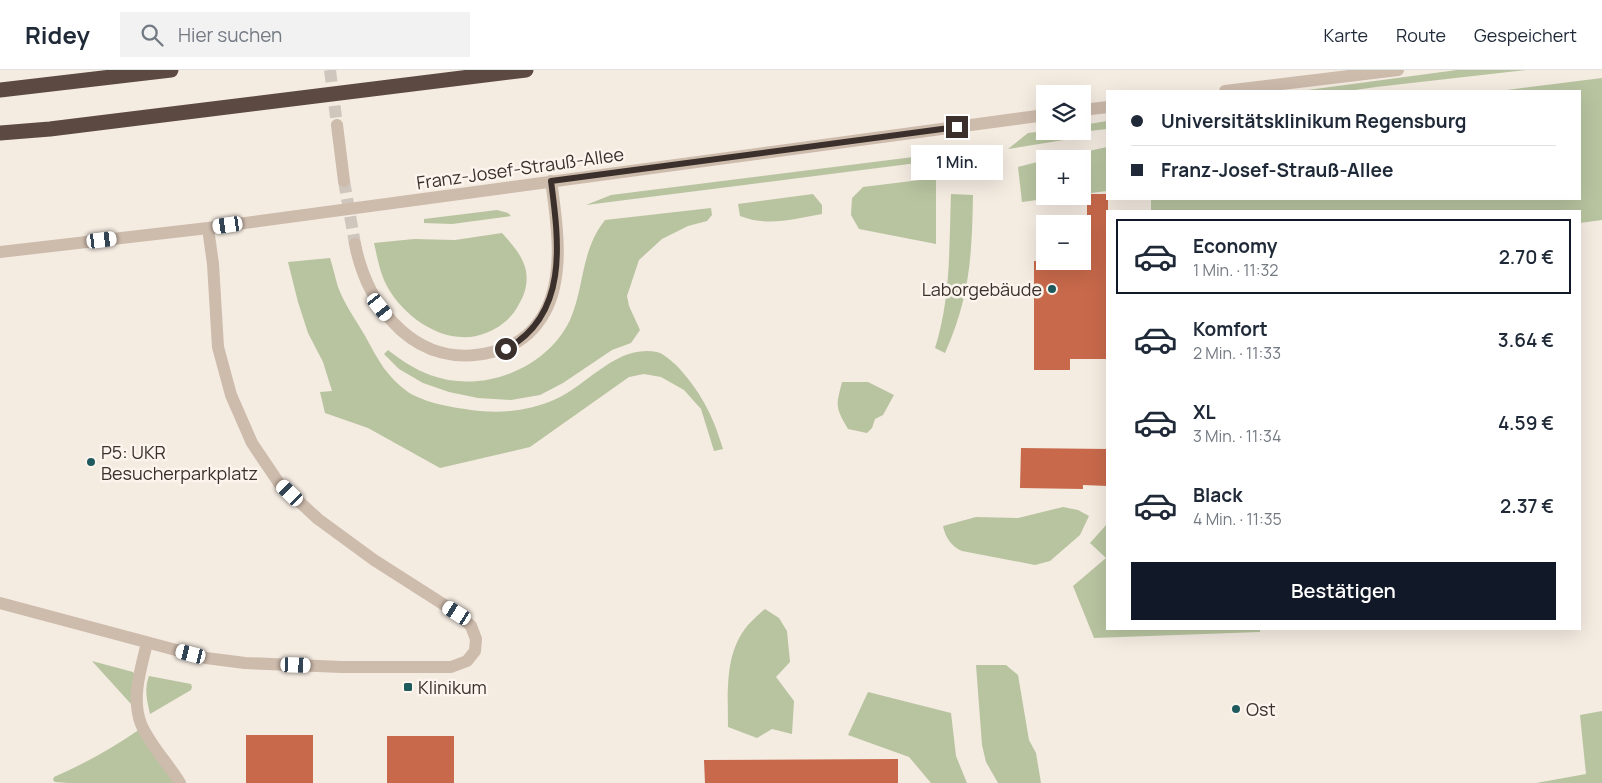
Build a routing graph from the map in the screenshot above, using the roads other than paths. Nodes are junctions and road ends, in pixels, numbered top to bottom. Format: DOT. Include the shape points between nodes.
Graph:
graph roads {
  1 [pos="171,70"];
  2 [pos="526,70"];
  3 [pos="1398,70"];
  4 [pos="0,90"];
  5 [pos="1233,90"];
  6 [pos="1106,106"];
  7 [pos="1091,109"];
  8 [pos="1036,116"];
  9 [pos="337,125"];
  10 [pos="0,133"];
  11 [pos="344,181"];
  12 [pos="551,181"];
  13 [pos="208,228"];
  14 [pos="355,244"];
  15 [pos="0,252"];
  16 [pos="0,603"];
  17 [pos="147,643"];
  18 [pos="180,783"];
  1 -- 4 [label="highway"];
  2 -- 10 [label="highway"];
  3 -- 5 [label="street"];
  6 -- 7 [label="street"];
  8 -- 12 [label="street, Franz-Josef-Strauß-Allee"];
  9 -- 11 [label="street"];
  12 -- 13 [label="street, Franz-Josef-Strauß-Allee"];
  12 -- 14 [label="street" via="557,265 551,294 535,327 522,341 506,349 468,357 444,354 416,343 380,307 367,284"];
  13 -- 15 [label="street, Franz-Josef-Strauß-Allee"];
  13 -- 17 [label="street" via="218,347 230,395 252,442 279,483 318,519 374,560 457,613 471,626 476,639 475,651 468,661 451,667 342,667 245,663 206,658"];
  16 -- 17 [label="street"];
  17 -- 18 [label="street" via="140,672 137,709 145,731"];
}
